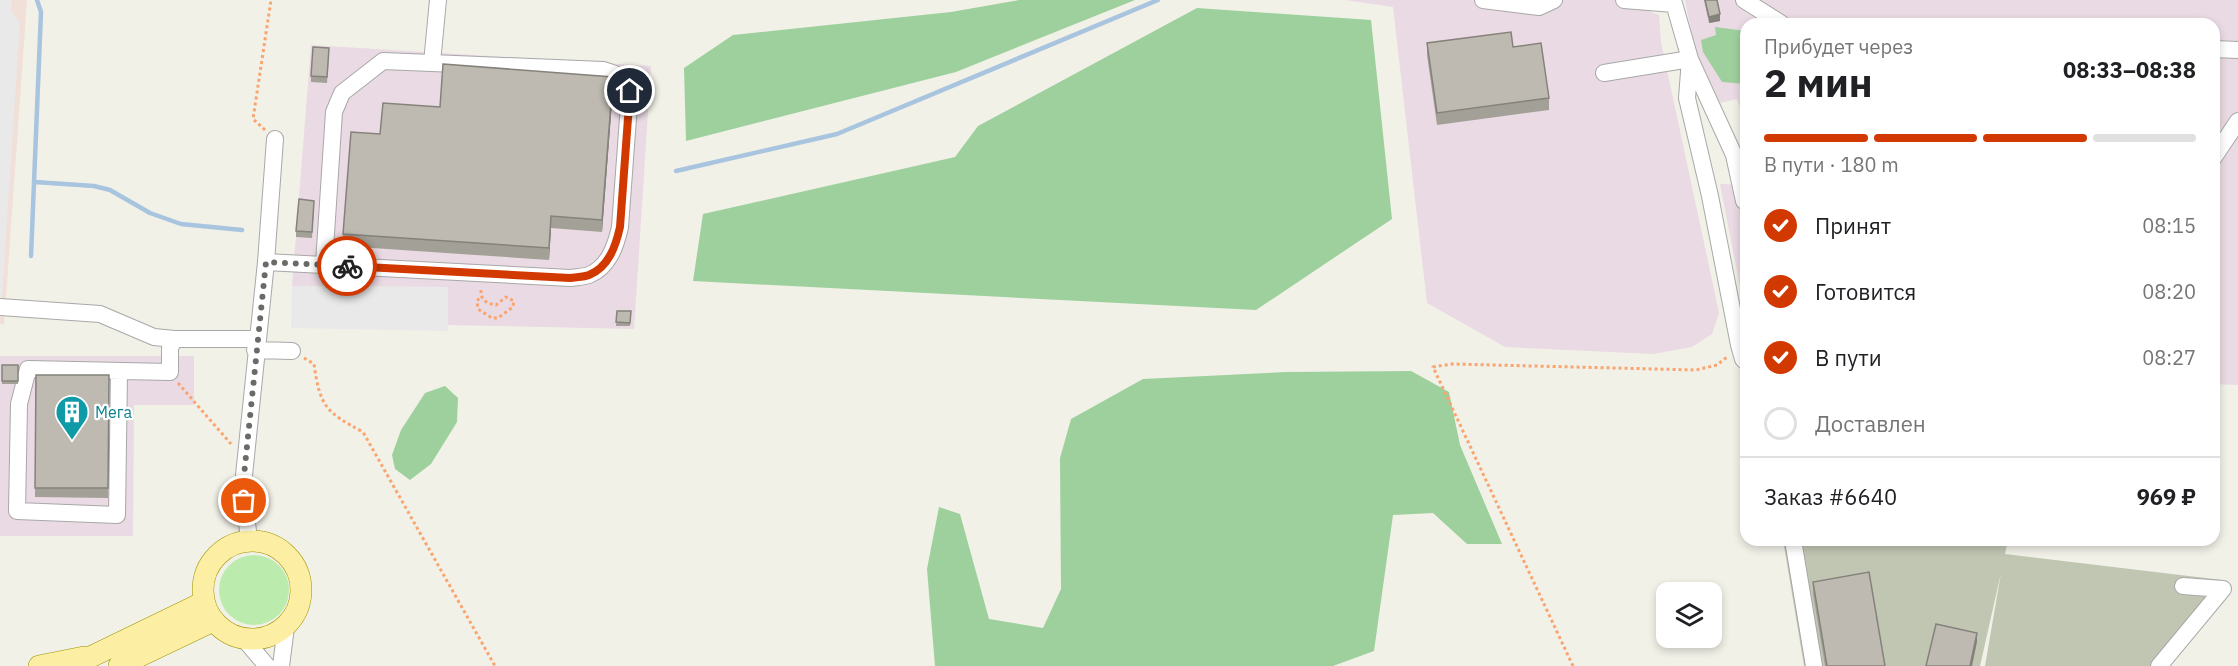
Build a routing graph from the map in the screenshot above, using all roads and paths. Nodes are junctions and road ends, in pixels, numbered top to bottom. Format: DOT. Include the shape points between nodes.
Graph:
graph roads {
  1 [pos="271,0"];
  2 [pos="438,0"];
  3 [pos="1484,0"];
  4 [pos="1554,0"];
  5 [pos="1624,0"];
  6 [pos="1744,0"];
  7 [pos="1674,2"];
  8 [pos="1772,18"];
  9 [pos="2220,49"];
  10 [pos="2238,50"];
  11 [pos="1690,59"];
  12 [pos="432,63"];
  13 [pos="1604,73"];
  14 [pos="2238,121"];
  15 [pos="275,139"];
  16 [pos="2220,148"];
  17 [pos="1740,182"];
  18 [pos="266,262"];
  19 [pos="324,264"];
  20 [pos="480,273"];
  21 [pos="481,296"];
  22 [pos="0,307"];
  23 [pos="174,339"];
  24 [pos="256,344"];
  25 [pos="1739,345"];
  26 [pos="1740,348"];
  27 [pos="292,351"];
  28 [pos="119,372"];
  29 [pos="170,372"];
  30 [pos="235,449"];
  31 [pos="249,541"];
  32 [pos="1794,546"];
  33 [pos="2183,586"];
  34 [pos="204,602"];
  35 [pos="213,621"];
  36 [pos="286,627"];
  37 [pos="244,639"];
  38 [pos="96,655"];
  39 [pos="39,666"];
  40 [pos="72,666"];
  41 [pos="119,666"];
  42 [pos="267,666"];
  43 [pos="281,666"];
  44 [pos="495,666"];
  45 [pos="1574,666"];
  46 [pos="1814,666"];
  47 [pos="2159,666"];
  1 -- 15 [label="path" via="253,119"];
  2 -- 12 [label="street"];
  3 -- 4 [label="street" via="1539,7"];
  5 -- 7 [label="street"];
  6 -- 8 [label="street"];
  7 -- 11 [label="street"];
  9 -- 10 [label="street"];
  11 -- 13 [label="street"];
  11 -- 17 [label="street" via="1734,155"];
  11 -- 25 [label="street" via="1687,98"];
  12 -- 19 [label="street" via="383,61 342,93 334,112"];
  12 -- 20 [label="street" via="603,70 626,81 630,91 620,227 615,249 603,264 590,274 570,278"];
  14 -- 16 [label="street"];
  15 -- 18 [label="street"];
  18 -- 19 [label="street"];
  18 -- 24 [label="street"];
  19 -- 20 [label="street"];
  20 -- 21 [label="path"];
  21 -- 21 [label="path" via="491,305 506,297 514,301 513,307 492,318 478,309"];
  22 -- 23 [label="street" via="100,314 154,337"];
  23 -- 24 [label="street"];
  23 -- 29 [label="street"];
  24 -- 27 [label="street"];
  24 -- 31 [label="street" via="243,485"];
  25 -- 26 [label="street"];
  25 -- 45 [label="path" via="1717,365 1696,370 1452,364 1433,367"];
  27 -- 44 [label="path" via="314,364 318,391 333,416 363,432"];
  28 -- 28 [label="street" via="28,369 19,404 17,511 117,515"];
  28 -- 29 [label="street"];
  29 -- 30 [label="path"];
  31 -- 34 [label="main road" via="222,551 212,561 203,588"];
  31 -- 36 [label="main road" via="282,550 301,579 297,613"];
  32 -- 46 [label="street"];
  33 -- 47 [label="street" via="2223,589"];
  34 -- 35 [label="main road"];
  34 -- 38 [label="main road"];
  35 -- 37 [label="main road" via="222,630"];
  35 -- 41 [label="main road"];
  36 -- 37 [label="main road" via="266,638"];
  36 -- 43 [label="street"];
  37 -- 42 [label="street"];
  38 -- 39 [label="main road"];
  38 -- 40 [label="main road"];
}
